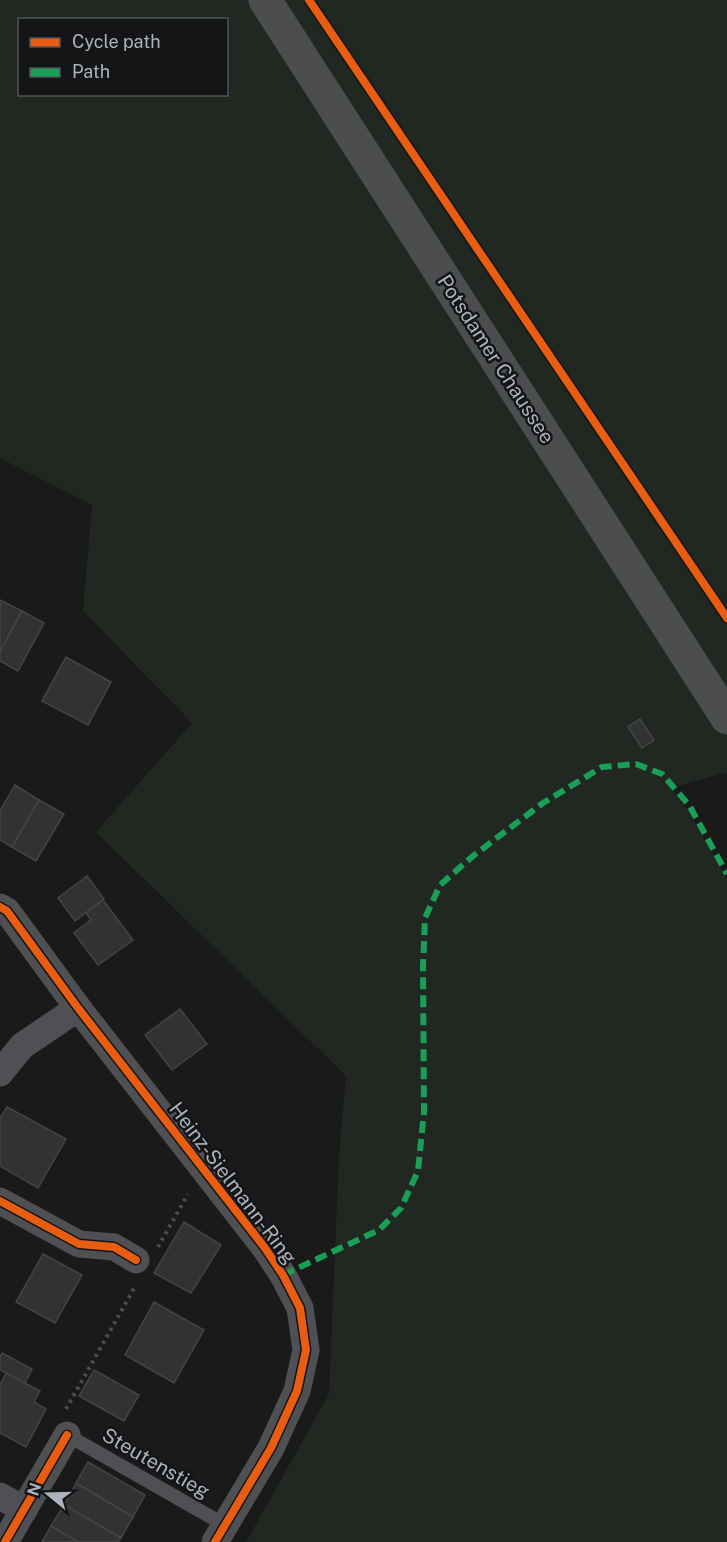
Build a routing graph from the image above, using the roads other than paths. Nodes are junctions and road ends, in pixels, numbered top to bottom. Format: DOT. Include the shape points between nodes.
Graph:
graph roads {
  1 [pos="265,0"];
  2 [pos="727,718"];
  3 [pos="0,907"];
  4 [pos="78,1008"];
  5 [pos="0,1073"];
  6 [pos="0,1201"];
  7 [pos="136,1260"];
  8 [pos="66,1424"];
  9 [pos="0,1496"];
  10 [pos="24,1510"];
  11 [pos="220,1533"];
  12 [pos="5,1542"];
  1 -- 2 [label="main road, Potsdamer Chaussee"];
  3 -- 4 [label="street, Heinz-Sielmann-Ring" via="8,911"];
  4 -- 5 [label="street" via="22,1046"];
  4 -- 11 [label="street, Heinz-Sielmann-Ring" via="265,1248 300,1308 306,1350 297,1391 271,1448"];
  6 -- 7 [label="street" via="79,1244 114,1247"];
  8 -- 10 [label="street"];
  8 -- 11 [label="lane, Steutenstieg"];
  9 -- 10 [label="street"];
  10 -- 12 [label="street"];
}
